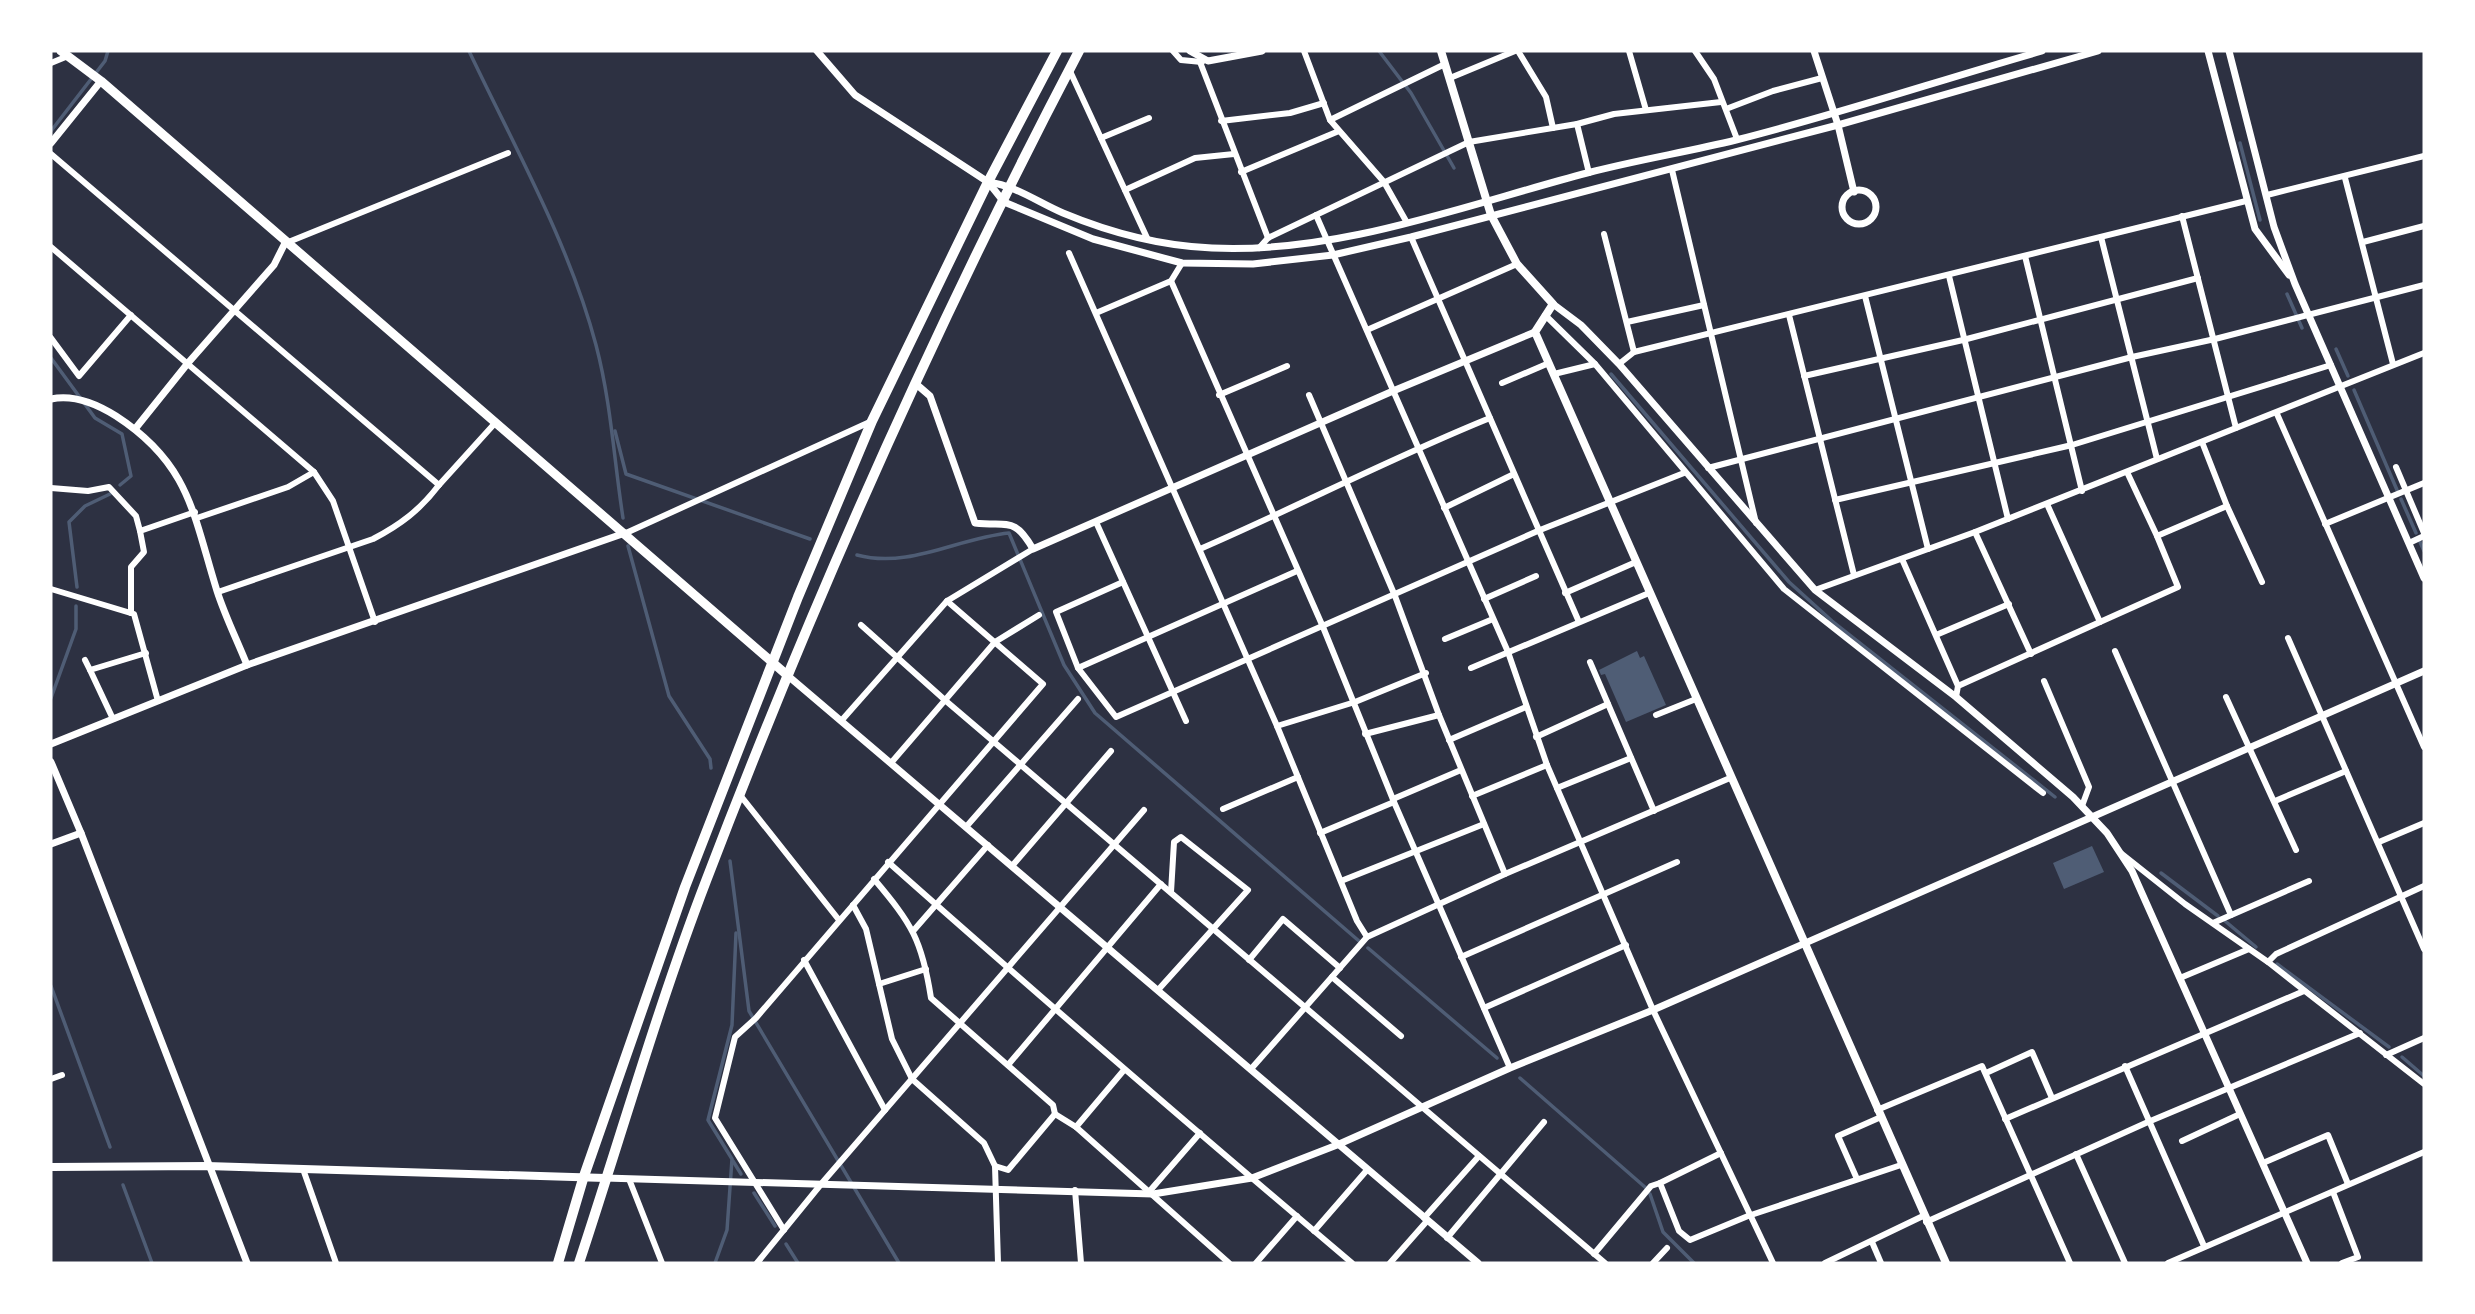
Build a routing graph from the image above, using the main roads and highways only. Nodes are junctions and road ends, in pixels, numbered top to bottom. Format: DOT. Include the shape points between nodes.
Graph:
graph roads {
  1 [pos="1057,51"];
  2 [pos="1079,51"];
  3 [pos="1441,51"];
  4 [pos="64,53"];
  5 [pos="772,662"];
  6 [pos="787,675"];
  7 [pos="51,1167"];
  8 [pos="605,1178"];
  9 [pos="583,1179"];
  10 [pos="558,1263"];
  11 [pos="579,1263"];
  12 [pos="1945,1263"];
  1 -- 5 [label="highway" via="872,421"];
  2 -- 6 [label="highway" via="915,383"];
  3 -- 12 [label="main road" via="1491,215 1517,264 1553,303 1535,332"];
  4 -- 5 [label="main road"];
  5 -- 6 [label="main road"];
  5 -- 9 [label="highway" via="685,887"];
  6 -- 8 [label="highway" via="705,883"];
  7 -- 9 [label="main road" via="207,1166"];
  8 -- 9 [label="main road"];
  8 -- 11 [label="highway"];
  9 -- 10 [label="highway"];
}
